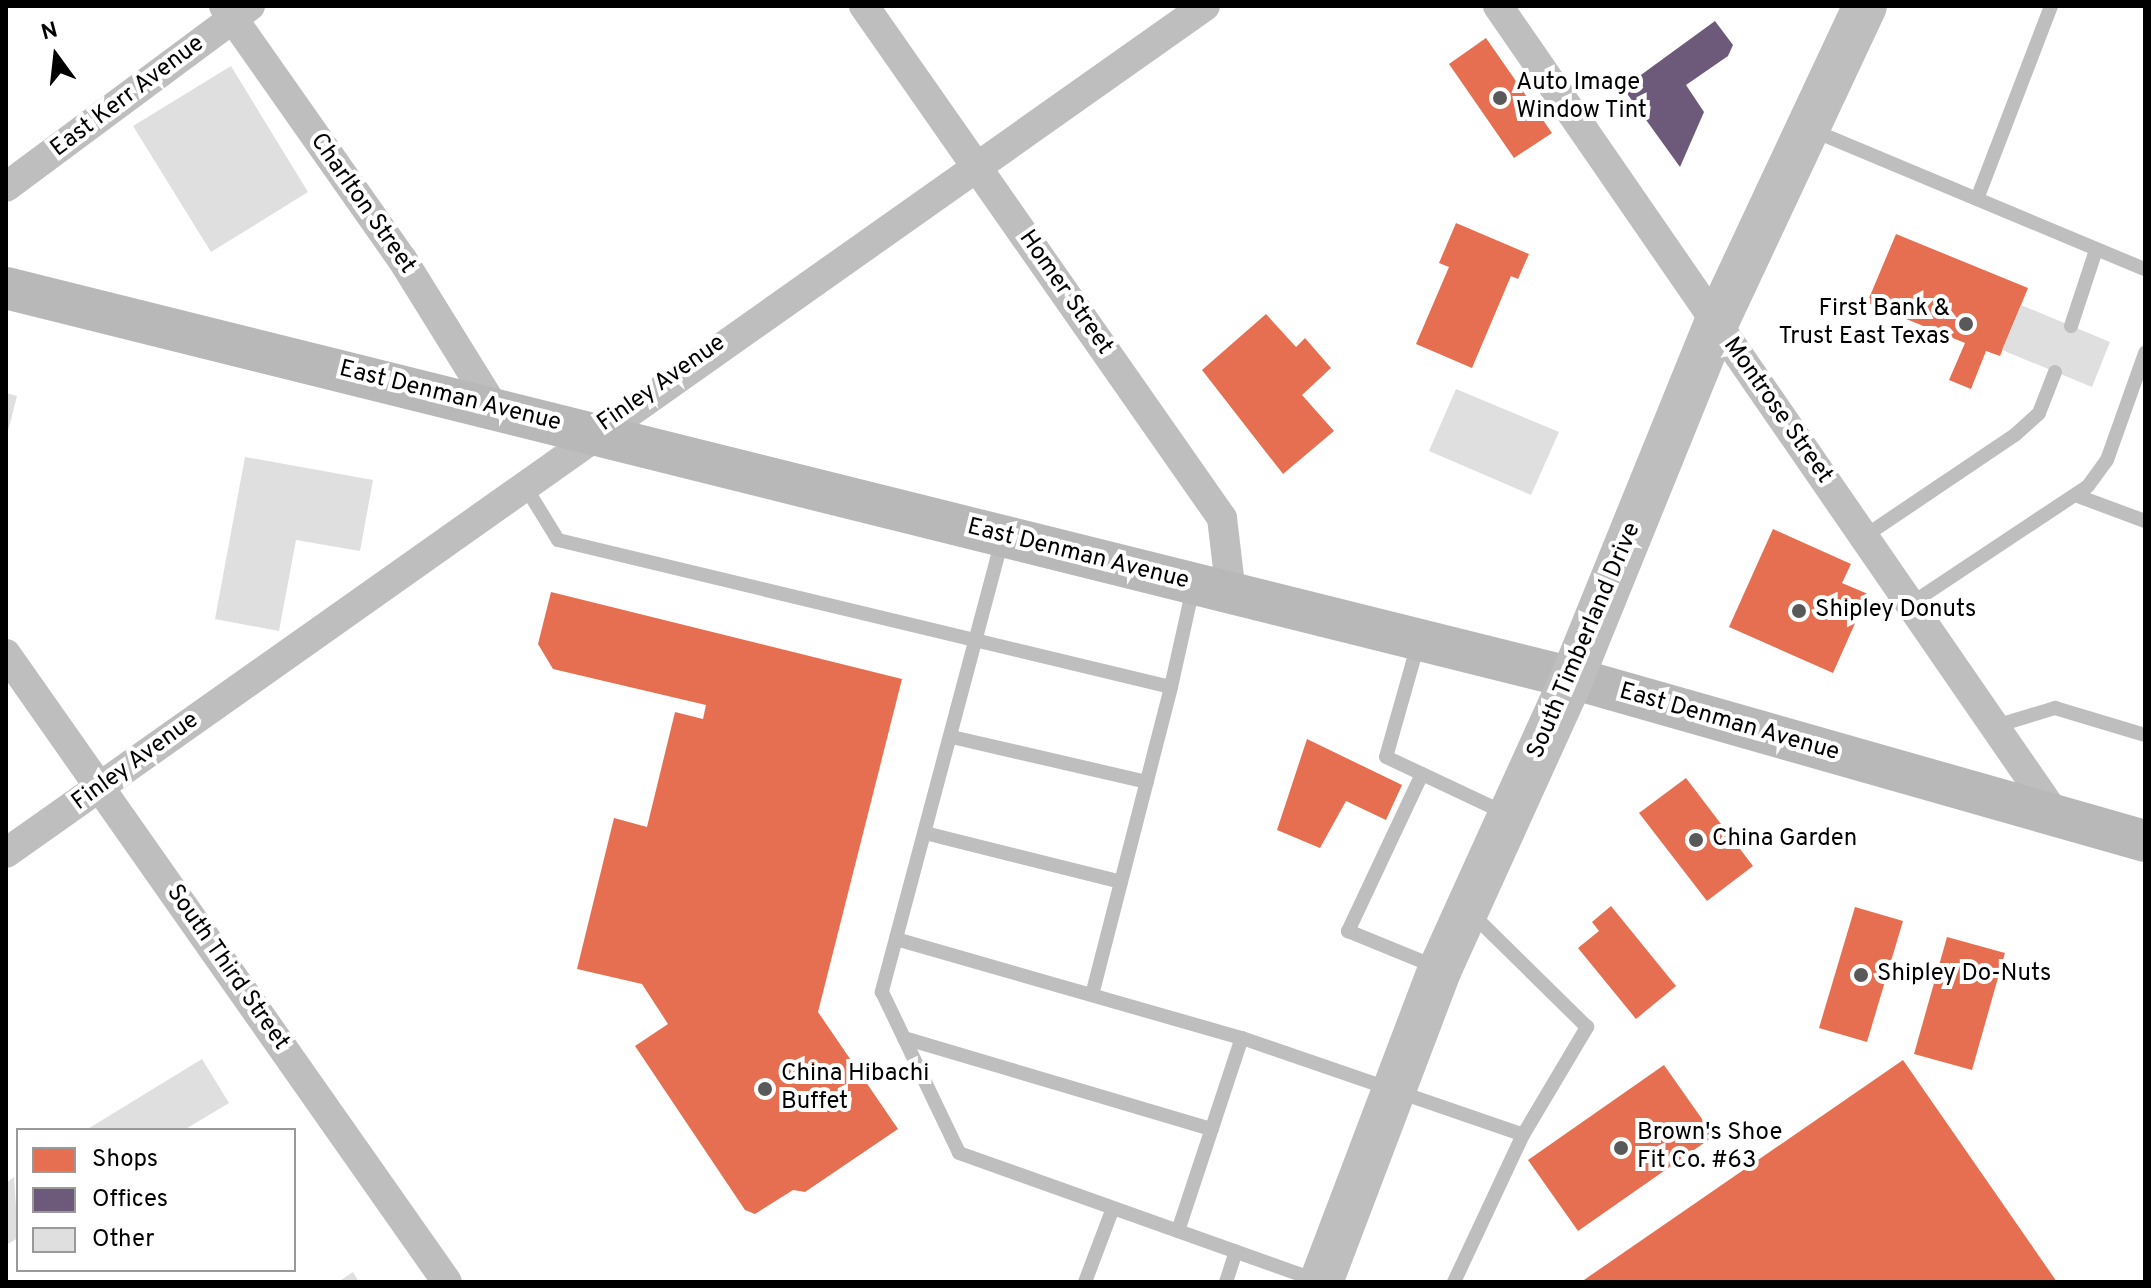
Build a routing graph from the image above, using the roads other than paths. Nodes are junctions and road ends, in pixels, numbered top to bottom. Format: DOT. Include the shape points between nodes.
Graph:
graph roads {
  1 [pos="864,6"];
  2 [pos="1205,6"];
  3 [pos="1498,6"];
  4 [pos="1865,6"];
  5 [pos="2051,6"];
  6 [pos="236,10"];
  7 [pos="1807,129"];
  8 [pos="977,167"];
  9 [pos="6,187"];
  10 [pos="1977,199"];
  11 [pos="2096,250"];
  12 [pos="2145,269"];
  13 [pos="6,288"];
  14 [pos="1716,324"];
  15 [pos="2071,326"];
  16 [pos="2145,353"];
  17 [pos="2055,372"];
  18 [pos="493,406"];
  19 [pos="592,432"];
  20 [pos="523,482"];
  21 [pos="2075,495"];
  22 [pos="2145,521"];
  23 [pos="1003,536"];
  24 [pos="1865,536"];
  25 [pos="1213,588"];
  26 [pos="1912,603"];
  27 [pos="1419,640"];
  28 [pos="978,641"];
  29 [pos="6,654"];
  30 [pos="1572,678"];
  31 [pos="1171,687"];
  32 [pos="1999,725"];
  33 [pos="2145,735"];
  34 [pos="952,737"];
  35 [pos="1422,774"];
  36 [pos="1147,782"];
  37 [pos="102,788"];
  38 [pos="1509,816"];
  39 [pos="2057,817"];
  40 [pos="925,833"];
  41 [pos="2145,841"];
  42 [pos="6,853"];
  43 [pos="1121,882"];
  44 [pos="1467,909"];
  45 [pos="896,939"];
  46 [pos="1440,969"];
  47 [pos="1092,995"];
  48 [pos="904,1038"];
  49 [pos="1242,1038"];
  50 [pos="1395,1088"];
  51 [pos="1212,1129"];
  52 [pos="1523,1135"];
  53 [pos="1113,1208"];
  54 [pos="1178,1231"];
  55 [pos="1236,1252"];
  56 [pos="447,1282"];
  57 [pos="1085,1282"];
  58 [pos="1226,1282"];
  59 [pos="1321,1282"];
  60 [pos="1454,1282"];
  1 -- 8 [label="street, Homer Street"];
  2 -- 8 [label="street, Finley Avenue"];
  3 -- 14 [label="street, Montrose Street"];
  4 -- 7 [label="main road, South Timberland Drive"];
  5 -- 10 [label="lane"];
  6 -- 9 [label="street, East Kerr Avenue"];
  6 -- 18 [label="street, Charlton Street"];
  7 -- 10 [label="lane"];
  7 -- 14 [label="main road, South Timberland Drive"];
  8 -- 19 [label="street, Finley Avenue"];
  8 -- 25 [label="street, Homer Street" via="1222,518"];
  10 -- 11 [label="lane"];
  11 -- 12 [label="lane"];
  11 -- 15 [label="lane"];
  13 -- 18 [label="main road, East Denman Avenue"];
  14 -- 24 [label="street, Montrose Street"];
  14 -- 30 [label="main road, South Timberland Drive"];
  16 -- 21 [label="lane" via="2107,460"];
  17 -- 24 [label="lane" via="2039,413"];
  18 -- 19 [label="main road, East Denman Avenue"];
  19 -- 20 [label="street, Finley Avenue"];
  19 -- 23 [label="main road, East Denman Avenue"];
  20 -- 28 [label="lane" via="558,540"];
  20 -- 37 [label="street, Finley Avenue"];
  21 -- 22 [label="lane"];
  21 -- 26 [label="lane"];
  23 -- 25 [label="main road, East Denman Avenue"];
  23 -- 28 [label="lane"];
  24 -- 26 [label="street, Montrose Street"];
  25 -- 27 [label="main road, East Denman Avenue"];
  25 -- 31 [label="lane"];
  26 -- 32 [label="street, Montrose Street"];
  27 -- 30 [label="main road, East Denman Avenue"];
  27 -- 35 [label="lane" via="1386,757"];
  28 -- 31 [label="lane"];
  28 -- 34 [label="lane"];
  29 -- 37 [label="street, South Third Street"];
  30 -- 38 [label="main road, South Timberland Drive"];
  30 -- 39 [label="main road, East Denman Avenue"];
  31 -- 36 [label="lane"];
  32 -- 33 [label="lane" via="2055,708"];
  32 -- 39 [label="street, Montrose Street"];
  34 -- 36 [label="lane"];
  34 -- 40 [label="lane"];
  35 -- 38 [label="lane"];
  35 -- 46 [label="lane" via="1348,931"];
  36 -- 43 [label="lane"];
  37 -- 42 [label="street, Finley Avenue"];
  37 -- 56 [label="street, South Third Street"];
  38 -- 44 [label="main road, South Timberland Drive"];
  39 -- 41 [label="main road, East Denman Avenue"];
  40 -- 43 [label="lane"];
  40 -- 45 [label="lane"];
  43 -- 47 [label="lane"];
  44 -- 46 [label="main road, South Timberland Drive"];
  44 -- 52 [label="lane" via="1587,1027"];
  45 -- 47 [label="lane"];
  45 -- 48 [label="lane" via="882,992"];
  46 -- 50 [label="main road, South Timberland Drive"];
  47 -- 49 [label="lane"];
  48 -- 51 [label="lane"];
  48 -- 53 [label="lane" via="959,1153"];
  49 -- 50 [label="lane"];
  49 -- 51 [label="lane"];
  50 -- 52 [label="lane"];
  50 -- 59 [label="main road, South Timberland Drive"];
  51 -- 54 [label="lane"];
  52 -- 60 [label="lane"];
  53 -- 54 [label="lane"];
  53 -- 57 [label="lane"];
  54 -- 55 [label="lane"];
  55 -- 58 [label="lane"];
  55 -- 59 [label="lane"];
}
